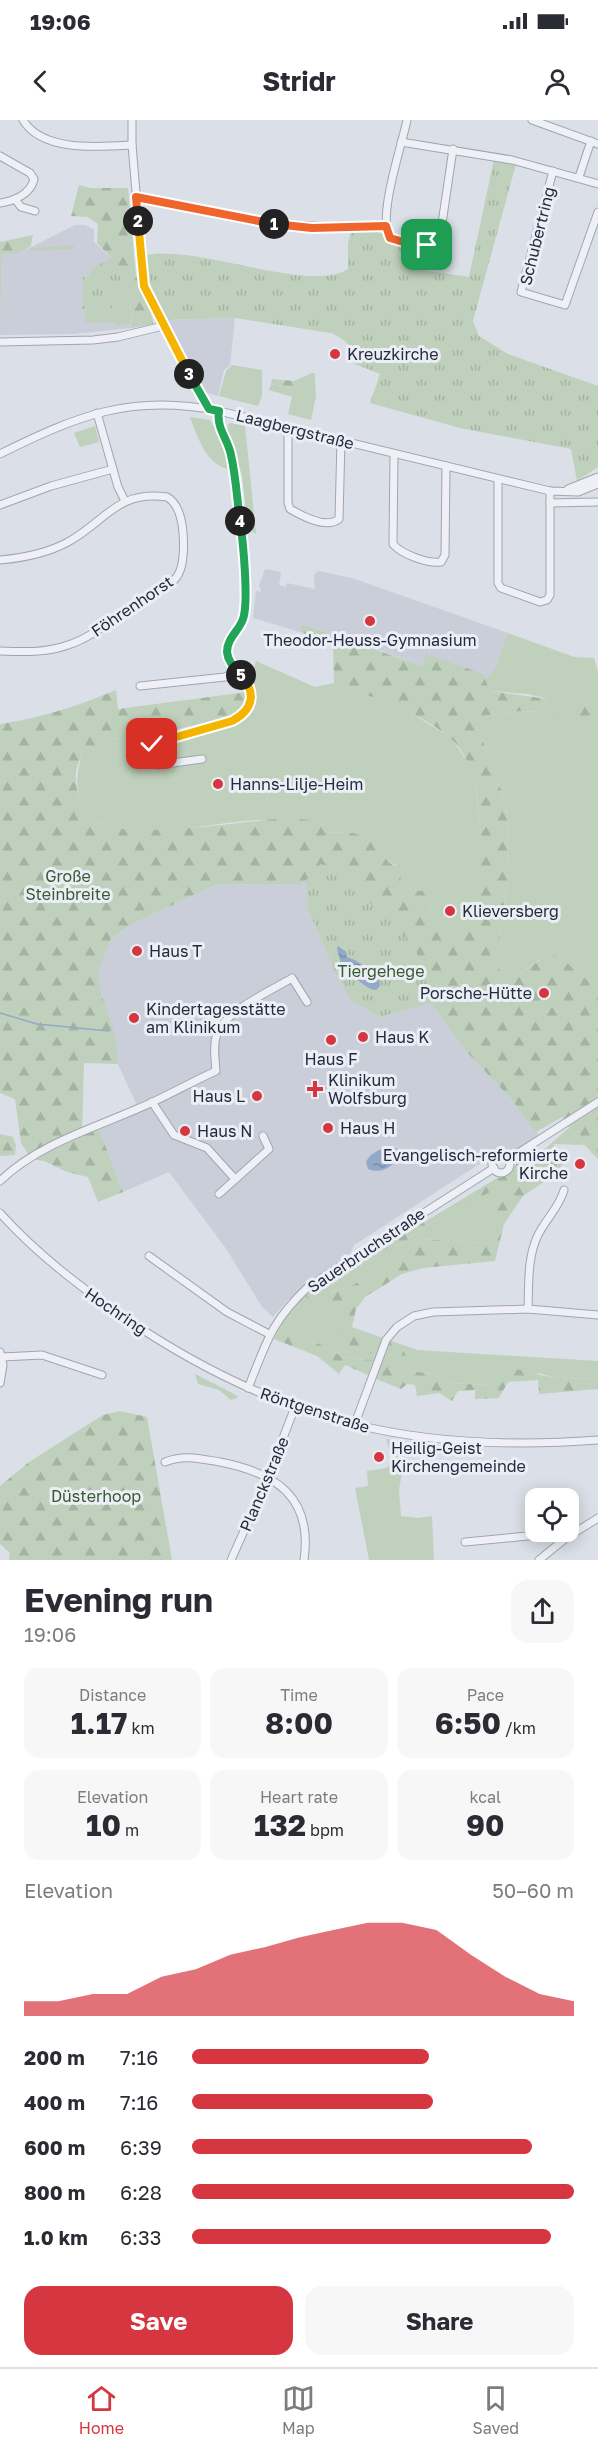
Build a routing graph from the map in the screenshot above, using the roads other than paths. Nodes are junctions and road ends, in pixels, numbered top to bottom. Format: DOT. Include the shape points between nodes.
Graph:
graph roads {
  1 [pos="23,120"];
  2 [pos="132,120"];
  3 [pos="407,120"];
  4 [pos="532,120"];
  5 [pos="401,142"];
  6 [pos="594,142"];
  7 [pos="132,145"];
  8 [pos="453,149"];
  9 [pos="0,156"];
  10 [pos="553,171"];
  11 [pos="579,177"];
  12 [pos="598,184"];
  13 [pos="136,197"];
  14 [pos="15,199"];
  15 [pos="0,203"];
  16 [pos="35,211"];
  17 [pos="598,212"];
  18 [pos="386,226"];
  19 [pos="163,326"];
  20 [pos="0,342"];
  21 [pos="196,386"];
  22 [pos="194,406"];
  23 [pos="209,409"];
  24 [pos="219,411"];
  25 [pos="96,413"];
  26 [pos="288,428"];
  27 [pos="341,440"];
  28 [pos="0,454"];
  29 [pos="394,454"];
  30 [pos="446,466"];
  31 [pos="113,469"];
  32 [pos="498,479"];
  33 [pos="598,483"];
  34 [pos="550,491"];
  35 [pos="125,501"];
  36 [pos="598,502"];
  37 [pos="550,503"];
  38 [pos="0,505"];
  39 [pos="0,560"];
  40 [pos="0,651"];
  41 [pos="237,670"];
  42 [pos="140,686"];
  43 [pos="202,759"];
  44 [pos="308,1002"];
  45 [pos="152,1102"];
  46 [pos="598,1102"];
  47 [pos="263,1136"];
  48 [pos="509,1159"];
  49 [pos="494,1168"];
  50 [pos="235,1179"];
  51 [pos="0,1181"];
  52 [pos="564,1190"];
  53 [pos="219,1194"];
  54 [pos="1,1216"];
  55 [pos="149,1256"];
  56 [pos="528,1309"];
  57 [pos="598,1315"];
  58 [pos="269,1334"];
  59 [pos="1,1355"];
  60 [pos="102,1375"];
  61 [pos="0,1383"];
  62 [pos="248,1388"];
  63 [pos="296,1407"];
  64 [pos="354,1426"];
  65 [pos="598,1440"];
  66 [pos="165,1462"];
  67 [pos="268,1477"];
  68 [pos="598,1518"];
  69 [pos="579,1530"];
  70 [pos="525,1536"];
  71 [pos="465,1542"];
  72 [pos="561,1542"];
  73 [pos="231,1560"];
  74 [pos="304,1560"];
  75 [pos="538,1560"];
  1 -- 7 [label="street" via="29,131 67,145"];
  2 -- 7 [label="street"];
  3 -- 5 [label="street"];
  4 -- 6 [label="street"];
  5 -- 8 [label="street"];
  5 -- 18 [label="street"];
  6 -- 11 [label="street, Schubertring"];
  7 -- 13 [label="street"];
  8 -- 10 [label="street"];
  8 -- 18 [label="street" via="436,244 410,244 390,238"];
  9 -- 14 [label="street" via="33,176 30,189"];
  10 -- 11 [label="street, Schubertring"];
  10 -- 17 [label="street, Schubertring" via="521,292 565,305"];
  11 -- 12 [label="street, Schubertring"];
  13 -- 18 [label="street" via="276,224"];
  13 -- 19 [label="street" via="144,286"];
  14 -- 15 [label="street"];
  14 -- 16 [label="street" via="21,207"];
  19 -- 20 [label="street" via="93,340"];
  19 -- 21 [label="street"];
  21 -- 22 [label="street"];
  21 -- 23 [label="street"];
  22 -- 23 [label="street, Laagbergstraße"];
  22 -- 25 [label="street, Laagbergstraße" via="138,405"];
  23 -- 24 [label="street, Laagbergstraße"];
  24 -- 26 [label="street, Laagbergstraße"];
  24 -- 41 [label="street" via="219,427 231,452 242,535 243,618 227,649"];
  25 -- 28 [label="street, Laagbergstraße"];
  25 -- 31 [label="street"];
  26 -- 27 [label="street, Laagbergstraße"];
  26 -- 27 [label="street" via="290,509 327,523 339,519"];
  27 -- 29 [label="street, Laagbergstraße"];
  29 -- 30 [label="street, Laagbergstraße"];
  29 -- 30 [label="street" via="393,544 434,563 441,562 445,555"];
  30 -- 32 [label="street, Laagbergstraße"];
  31 -- 35 [label="street"];
  31 -- 38 [label="street"];
  32 -- 34 [label="street, Laagbergstraße"];
  32 -- 37 [label="street" via="498,583 501,588 540,602 550,595"];
  33 -- 34 [label="street, Laagbergstraße" via="578,492"];
  34 -- 37 [label="street"];
  35 -- 39 [label="street, Föhrenhorst" via="68,542 51,550"];
  35 -- 40 [label="street, Föhrenhorst" via="137,496 161,496 176,506 183,535 181,568 174,580 69,645 40,651"];
  36 -- 37 [label="street"];
  41 -- 42 [label="street" via="225,677"];
  41 -- 43 [label="street" via="251,690 251,703 244,714 232,721 156,742 148,753 151,762 158,765"];
  44 -- 45 [label="street" via="292,978 232,1015 217,1034 216,1071"];
  45 -- 50 [label="street" via="174,1135 207,1148"];
  45 -- 51 [label="street" via="72,1135 26,1160"];
  46 -- 48 [label="street, Sauerbruchstraße"];
  47 -- 50 [label="street" via="269,1149"];
  48 -- 49 [label="street, Sauerbruchstraße" via="506,1171"];
  48 -- 49 [label="street, Sauerbruchstraße" via="496,1156"];
  49 -- 58 [label="street, Sauerbruchstraße" via="308,1287"];
  50 -- 53 [label="street"];
  52 -- 56 [label="street" via="530,1259"];
  54 -- 62 [label="street, Hochring" via="80,1287 159,1340"];
  55 -- 58 [label="street" via="224,1310"];
  56 -- 57 [label="street"];
  56 -- 64 [label="street" via="433,1312 414,1316 397,1327 386,1340"];
  58 -- 62 [label="street, Sauerbruchstraße"];
  59 -- 60 [label="street" via="42,1355"];
  59 -- 61 [label="street"];
  62 -- 63 [label="street, Röntgenstraße"];
  63 -- 64 [label="street, Röntgenstraße"];
  63 -- 67 [label="street, Planckstraße"];
  64 -- 65 [label="street, Röntgenstraße" via="409,1437 471,1442"];
  66 -- 67 [label="street" via="192,1457"];
  67 -- 73 [label="street, Planckstraße"];
  67 -- 74 [label="street" via="286,1491 301,1513 306,1532"];
  68 -- 69 [label="street"];
  70 -- 71 [label="street"];
  72 -- 75 [label="street"];
}
